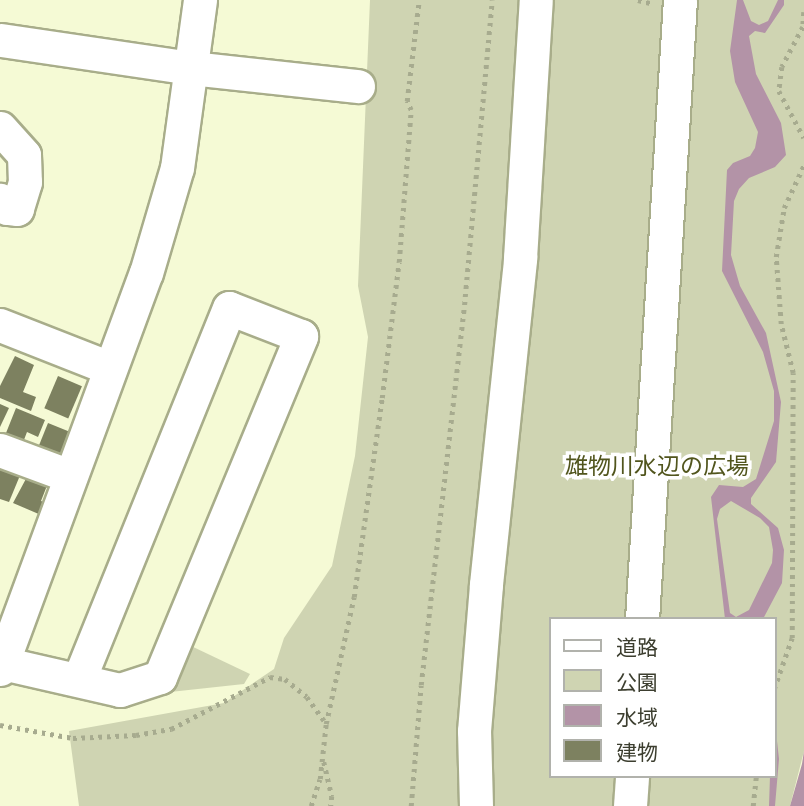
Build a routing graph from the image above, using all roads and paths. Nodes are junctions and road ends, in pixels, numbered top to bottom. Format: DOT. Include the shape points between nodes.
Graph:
graph roads {
  1 [pos="200,0"];
  2 [pos="419,0"];
  3 [pos="492,0"];
  4 [pos="536,0"];
  5 [pos="680,0"];
  6 [pos="804,12"];
  7 [pos="1,40"];
  8 [pos="191,68"];
  9 [pos="358,86"];
  10 [pos="0,128"];
  11 [pos="804,138"];
  12 [pos="804,165"];
  13 [pos="0,200"];
  14 [pos="0,325"];
  15 [pos="110,368"];
  16 [pos="0,450"];
  17 [pos="70,476"];
  18 [pos="642,617"];
  19 [pos="1,666"];
  20 [pos="79,680"];
  21 [pos="776,683"];
  22 [pos="327,724"];
  23 [pos="0,725"];
  24 [pos="323,758"];
  25 [pos="632,778"];
  26 [pos="756,778"];
  27 [pos="311,806"];
  28 [pos="331,806"];
  29 [pos="411,806"];
  30 [pos="476,806"];
  31 [pos="630,806"];
  32 [pos="753,806"];
  1 -- 8 [label="street"];
  2 -- 22 [label="path" via="407,101 411,110 399,262 382,398 354,597"];
  3 -- 29 [label="path"];
  4 -- 30 [label="street" via="520,258 474,731"];
  5 -- 18 [label="street"];
  6 -- 11 [label="path" via="803,27 782,67 779,91"];
  7 -- 8 [label="street"];
  8 -- 9 [label="street"];
  8 -- 15 [label="street" via="177,169 146,273"];
  10 -- 13 [label="street" via="24,155 25,182 18,209 7,208"];
  12 -- 21 [label="path" via="784,208 776,257 781,324 793,373 792,638"];
  14 -- 15 [label="street"];
  15 -- 17 [label="street"];
  16 -- 17 [label="street"];
  17 -- 19 [label="street"];
  19 -- 20 [label="street"];
  20 -- 20 [label="street" via="120,690 160,677 301,336 229,309"];
  22 -- 23 [label="path" via="307,697 285,679 270,677 171,729 74,738"];
  22 -- 24 [label="path"];
  24 -- 27 [label="path"];
  24 -- 28 [label="path"];
  25 -- 31 [label="street"];
  26 -- 32 [label="path"];
}
